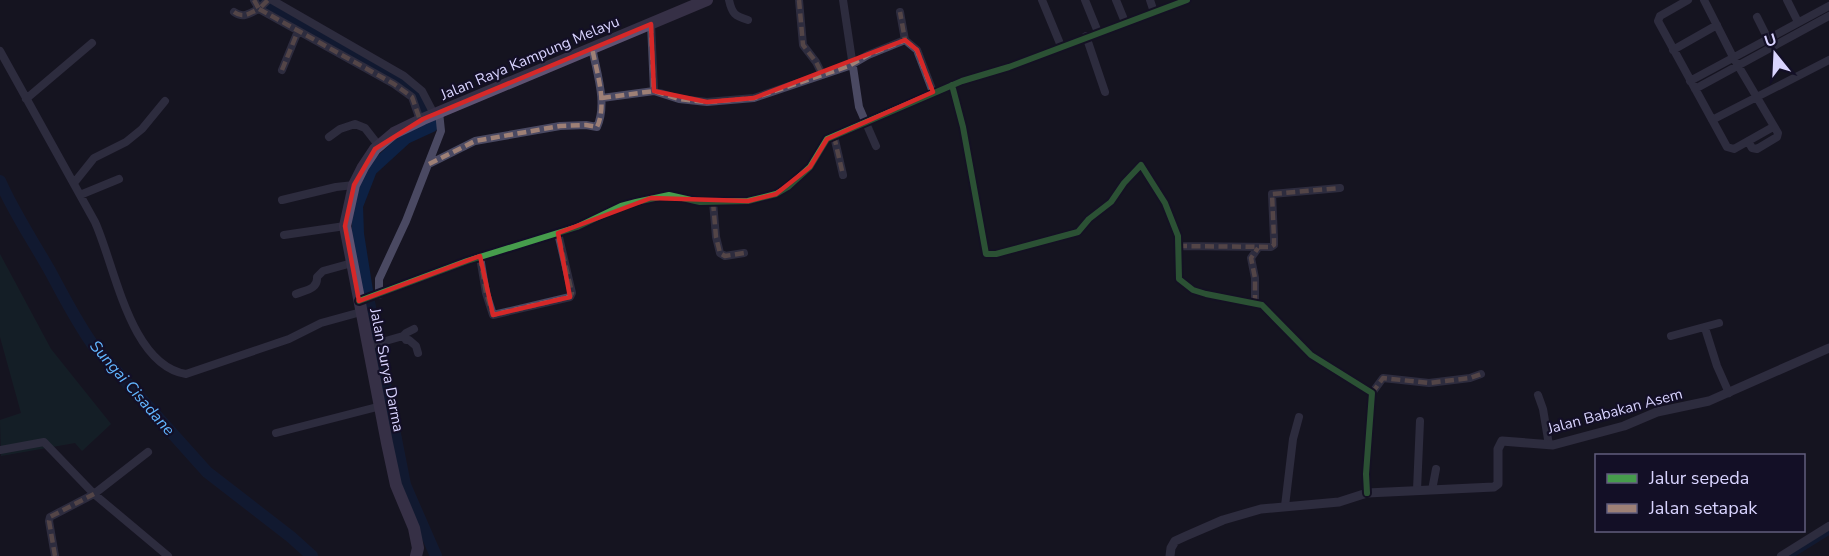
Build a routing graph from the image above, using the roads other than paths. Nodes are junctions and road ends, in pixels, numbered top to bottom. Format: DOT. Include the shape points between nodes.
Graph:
graph roads {
  1 [pos="254,0"];
  2 [pos="707,0"];
  3 [pos="729,0"];
  4 [pos="800,0"];
  5 [pos="843,0"];
  6 [pos="1042,0"];
  7 [pos="1085,0"];
  8 [pos="1116,0"];
  9 [pos="1150,0"];
  10 [pos="1184,0"];
  11 [pos="1688,0"];
  12 [pos="1704,0"];
  13 [pos="1786,0"];
  14 [pos="266,3"];
  15 [pos="1828,5"];
  16 [pos="234,12"];
  17 [pos="900,12"];
  18 [pos="1154,12"];
  19 [pos="1757,16"];
  20 [pos="1829,16"];
  21 [pos="748,20"];
  22 [pos="1125,22"];
  23 [pos="1798,22"];
  24 [pos="651,24"];
  25 [pos="1717,25"];
  26 [pos="298,31"];
  27 [pos="1098,32"];
  28 [pos="1086,36"];
  29 [pos="1768,39"];
  30 [pos="905,40"];
  31 [pos="92,43"];
  32 [pos="592,46"];
  33 [pos="1061,46"];
  34 [pos="1673,50"];
  35 [pos="0,51"];
  36 [pos="1733,57"];
  37 [pos="1829,60"];
  38 [pos="853,63"];
  39 [pos="1738,65"];
  40 [pos="282,70"];
  41 [pos="822,74"];
  42 [pos="1690,81"];
  43 [pos="952,85"];
  44 [pos="1695,89"];
  45 [pos="654,91"];
  46 [pos="933,92"];
  47 [pos="1105,92"];
  48 [pos="1756,97"];
  49 [pos="602,98"];
  50 [pos="26,99"];
  51 [pos="165,101"];
  52 [pos="429,116"];
  53 [pos="1712,120"];
  54 [pos="865,123"];
  55 [pos="834,136"];
  56 [pos="329,137"];
  57 [pos="379,146"];
  58 [pos="876,146"];
  59 [pos="429,164"];
  60 [pos="843,175"];
  61 [pos="119,179"];
  62 [pos="74,183"];
  63 [pos="354,185"];
  64 [pos="1340,188"];
  65 [pos="80,195"];
  66 [pos="282,200"];
  67 [pos="713,202"];
  68 [pos="345,226"];
  69 [pos="558,233"];
  70 [pos="284,235"];
  71 [pos="1178,246"];
  72 [pos="1258,248"];
  73 [pos="744,253"];
  74 [pos="480,257"];
  75 [pos="352,263"];
  76 [pos="297,294"];
  77 [pos="376,296"];
  78 [pos="360,304"];
  79 [pos="1255,304"];
  80 [pos="1719,323"];
  81 [pos="1705,328"];
  82 [pos="414,329"];
  83 [pos="404,336"];
  84 [pos="1671,336"];
  85 [pos="374,345"];
  86 [pos="1829,348"];
  87 [pos="418,353"];
  88 [pos="1481,374"];
  89 [pos="1372,393"];
  90 [pos="1729,393"];
  91 [pos="1538,395"];
  92 [pos="381,406"];
  93 [pos="1299,417"];
  94 [pos="1420,421"];
  95 [pos="276,434"];
  96 [pos="1548,445"];
  97 [pos="0,450"];
  98 [pos="148,452"];
  99 [pos="1436,469"];
  100 [pos="1417,490"];
  101 [pos="1432,490"];
  102 [pos="1367,493"];
  103 [pos="94,494"];
  104 [pos="1285,506"];
  105 [pos="1829,525"];
  106 [pos="420,553"];
  107 [pos="55,556"];
  108 [pos="168,556"];
  109 [pos="1170,556"];
  110 [pos="1782,556"];
  1 -- 14 [label="street"];
  2 -- 24 [label="main road, Jalan Raya Kampung Melayu"];
  3 -- 21 [label="street" via="735,15"];
  4 -- 41 [label="street" via="803,45"];
  5 -- 38 [label="street"];
  6 -- 33 [label="street"];
  7 -- 27 [label="street"];
  8 -- 22 [label="street"];
  9 -- 18 [label="street"];
  10 -- 18 [label="street"];
  11 -- 34 [label="street" via="1658,19"];
  12 -- 25 [label="street"];
  13 -- 23 [label="street"];
  14 -- 16 [label="street" via="248,15"];
  14 -- 26 [label="street"];
  14 -- 52 [label="street" via="404,76 422,91"];
  15 -- 23 [label="street"];
  17 -- 30 [label="street"];
  18 -- 22 [label="street"];
  19 -- 29 [label="street"];
  20 -- 39 [label="street"];
  22 -- 27 [label="street"];
  23 -- 29 [label="street"];
  24 -- 32 [label="main road, Jalan Raya Kampung Melayu"];
  24 -- 45 [label="street"];
  25 -- 34 [label="street"];
  25 -- 36 [label="street"];
  26 -- 40 [label="street"];
  26 -- 52 [label="street" via="407,92"];
  27 -- 28 [label="street"];
  28 -- 33 [label="street"];
  28 -- 47 [label="street"];
  29 -- 36 [label="street"];
  30 -- 38 [label="street"];
  30 -- 46 [label="street" via="917,50"];
  31 -- 50 [label="street"];
  32 -- 49 [label="street"];
  32 -- 52 [label="main road, Jalan Raya Kampung Melayu"];
  33 -- 43 [label="street"];
  34 -- 42 [label="street"];
  35 -- 50 [label="street"];
  36 -- 39 [label="street"];
  36 -- 42 [label="street"];
  37 -- 48 [label="street"];
  38 -- 41 [label="street"];
  38 -- 54 [label="street"];
  39 -- 44 [label="street"];
  39 -- 48 [label="street"];
  41 -- 45 [label="street" via="754,98 717,102 679,99"];
  42 -- 44 [label="street"];
  43 -- 46 [label="street"];
  43 -- 71 [label="street" via="986,254 1078,232 1112,202 1141,165 1165,202"];
  44 -- 53 [label="street"];
  45 -- 49 [label="street"];
  46 -- 54 [label="street"];
  48 -- 53 [label="street"];
  48 -- 53 [label="street" via="1778,133 1757,149 1748,141 1728,149"];
  49 -- 59 [label="street" via="597,127 560,126 475,141"];
  50 -- 62 [label="street"];
  51 -- 62 [label="street" via="142,129 94,158"];
  52 -- 57 [label="main road, Jalan Surya Darma" via="394,133"];
  52 -- 59 [label="street" via="441,131"];
  54 -- 55 [label="street"];
  54 -- 58 [label="street"];
  55 -- 60 [label="street"];
  55 -- 67 [label="street" via="827,138 810,167 776,194 748,201"];
  56 -- 57 [label="street" via="355,124 365,128"];
  57 -- 63 [label="main road, Jalan Surya Darma"];
  59 -- 77 [label="street" via="379,279"];
  61 -- 65 [label="street"];
  62 -- 65 [label="street"];
  63 -- 66 [label="street"];
  63 -- 68 [label="main road, Jalan Surya Darma"];
  64 -- 72 [label="street" via="1272,194 1274,243"];
  65 -- 78 [label="street" via="105,243 122,301 138,332 158,362 174,372 186,374 289,339"];
  67 -- 69 [label="street" via="669,195 651,198 621,206"];
  67 -- 73 [label="street" via="720,254"];
  68 -- 70 [label="street"];
  68 -- 75 [label="main road, Jalan Surya Darma"];
  69 -- 74 [label="street"];
  69 -- 74 [label="street" via="570,297 493,315"];
  71 -- 72 [label="street"];
  71 -- 79 [label="street" via="1177,274 1185,285 1206,294"];
  72 -- 79 [label="street" via="1251,258"];
  74 -- 77 [label="street"];
  75 -- 76 [label="street" via="323,271 315,287"];
  75 -- 78 [label="main road, Jalan Surya Darma"];
  77 -- 78 [label="street"];
  78 -- 85 [label="main road, Jalan Surya Darma"];
  79 -- 89 [label="street" via="1262,305 1311,355"];
  80 -- 81 [label="street"];
  81 -- 84 [label="street"];
  81 -- 90 [label="street"];
  82 -- 83 [label="street"];
  83 -- 85 [label="street"];
  83 -- 87 [label="street"];
  85 -- 92 [label="main road, Jalan Surya Darma"];
  86 -- 90 [label="street, Jalan Babakan Asem"];
  88 -- 89 [label="street" via="1429,383 1383,378"];
  89 -- 102 [label="street"];
  90 -- 96 [label="street, Jalan Babakan Asem"];
  91 -- 96 [label="street"];
  92 -- 95 [label="street"];
  92 -- 106 [label="main road, Jalan Surya Darma" via="396,485"];
  93 -- 104 [label="street"];
  94 -- 100 [label="street"];
  96 -- 101 [label="street, Jalan Babakan Asem" via="1502,441 1496,486"];
  97 -- 103 [label="street" via="44,442"];
  98 -- 103 [label="street"];
  99 -- 101 [label="street"];
  100 -- 101 [label="street, Jalan Babakan Asem"];
  100 -- 102 [label="street, Jalan Babakan Asem"];
  102 -- 104 [label="street, Jalan Babakan Asem" via="1339,502"];
  103 -- 107 [label="street" via="50,517"];
  103 -- 108 [label="street"];
  104 -- 109 [label="street, Jalan Babakan Asem" via="1241,514 1196,532 1175,542"];
  105 -- 110 [label="street"];
}
